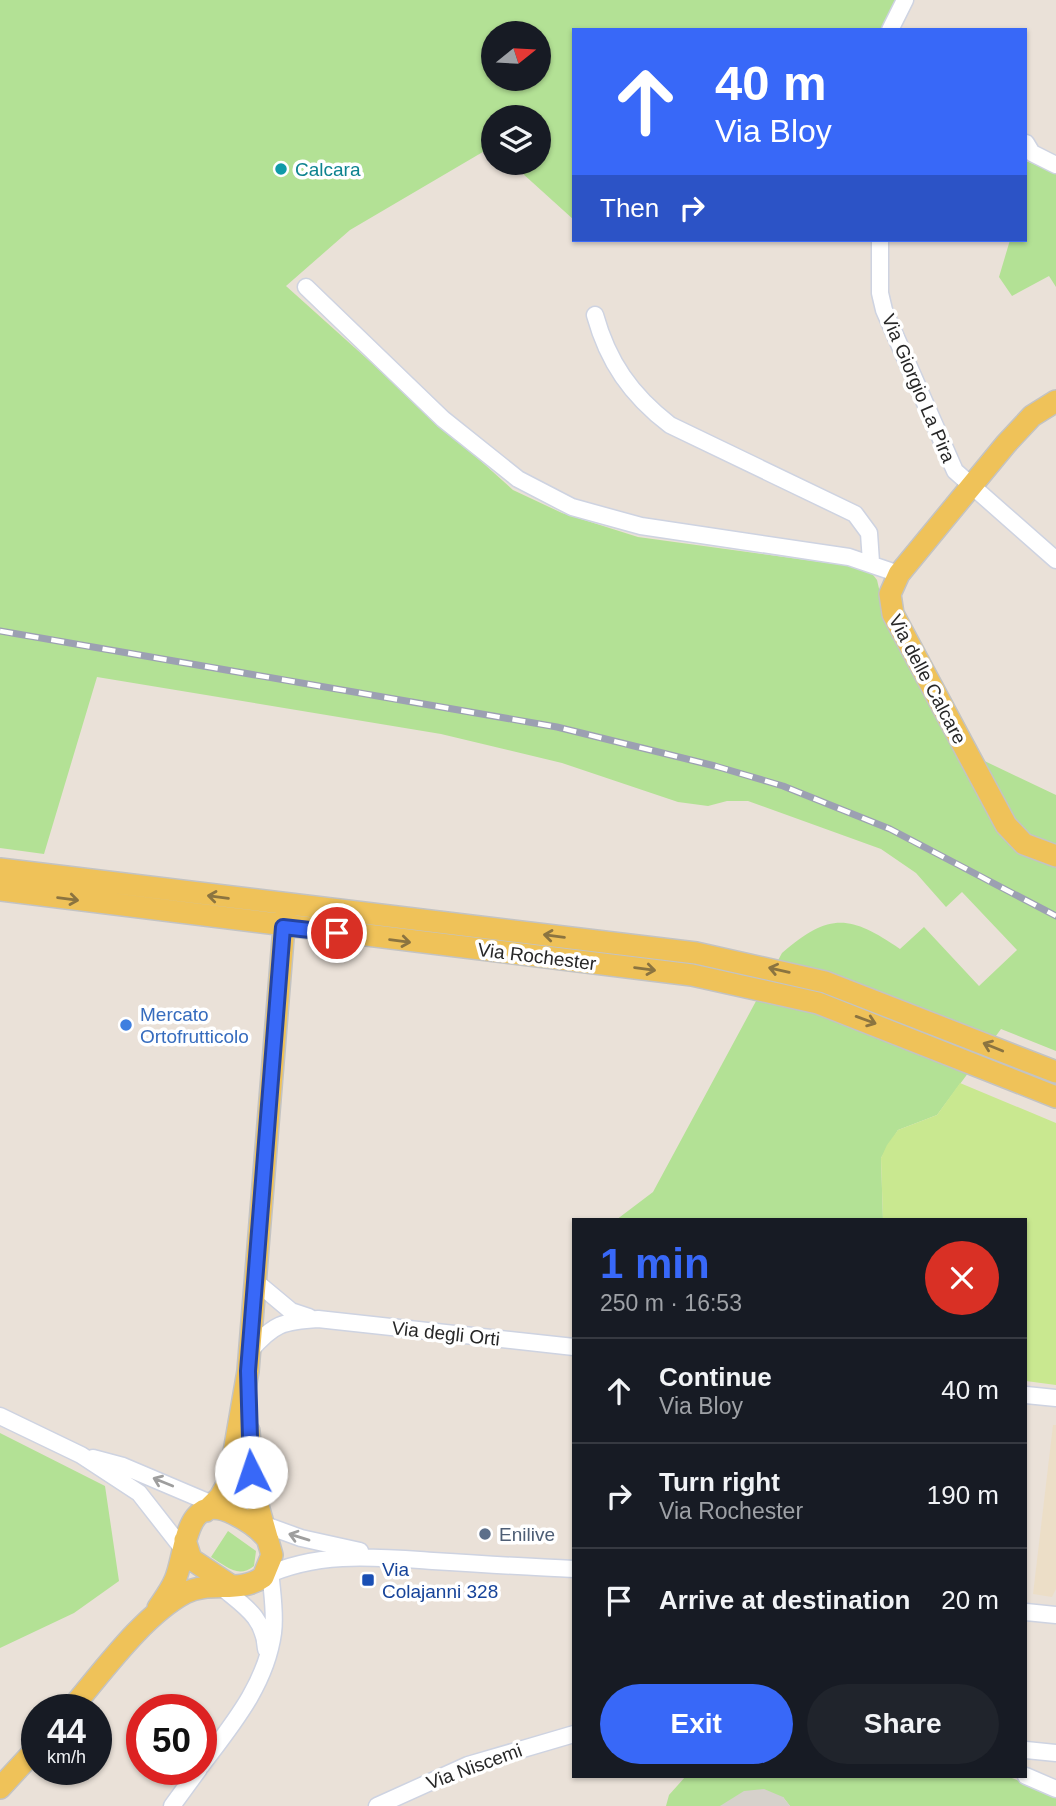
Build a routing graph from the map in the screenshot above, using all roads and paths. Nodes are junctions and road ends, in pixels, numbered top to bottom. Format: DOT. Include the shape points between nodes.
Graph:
graph roads {
  1 [pos="905,0"];
  2 [pos="891,28"];
  3 [pos="1027,145"];
  4 [pos="1056,165"];
  5 [pos="880,242"];
  6 [pos="306,287"];
  7 [pos="595,315"];
  8 [pos="1056,401"];
  9 [pos="970,487"];
  10 [pos="1056,560"];
  11 [pos="871,562"];
  12 [pos="899,574"];
  13 [pos="1056,856"];
  14 [pos="0,869"];
  15 [pos="0,890"];
  16 [pos="286,905"];
  17 [pos="283,927"];
  18 [pos="1056,1072"];
  19 [pos="1056,1097"];
  20 [pos="255,1281"];
  21 [pos="253,1310"];
  22 [pos="289,1316"];
  23 [pos="572,1347"];
  24 [pos="249,1361"];
  25 [pos="1027,1395"];
  26 [pos="1056,1398"];
  27 [pos="0,1416"];
  28 [pos="81,1455"];
  29 [pos="220,1510"];
  30 [pos="267,1534"];
  31 [pos="189,1554"];
  32 [pos="390,1557"];
  33 [pos="292,1564"];
  34 [pos="572,1569"];
  35 [pos="268,1573"];
  36 [pos="225,1586"];
  37 [pos="273,1612"];
  38 [pos="1027,1612"];
  39 [pos="1056,1615"];
  40 [pos="146,1624"];
  41 [pos="266,1655"];
  42 [pos="84,1694"];
  43 [pos="572,1735"];
  44 [pos="217,1745"];
  45 [pos="1027,1750"];
  46 [pos="1056,1753"];
  47 [pos="21,1765"];
  48 [pos="1027,1776"];
  49 [pos="187,1785"];
  50 [pos="0,1788"];
  51 [pos="1056,1789"];
  52 [pos="172,1806"];
  53 [pos="377,1806"];
  1 -- 2 [label="street"];
  3 -- 4 [label="street" via="1032,153"];
  5 -- 9 [label="street, Via Giorgio La Pira" via="884,310 950,462"];
  6 -- 11 [label="street" via="443,419 518,479 572,507 641,526"];
  7 -- 11 [label="street" via="608,354 649,409 670,425 855,514 870,533"];
  8 -- 9 [label="main road, Via delle Calcare" via="1032,416"];
  9 -- 10 [label="street, Via Giorgio La Pira"];
  9 -- 12 [label="main road, Via delle Calcare"];
  11 -- 12 [label="street"];
  12 -- 13 [label="main road, Via delle Calcare" via="890,594 893,614 1000,813 1024,844"];
  16 -- 14 [label="main road, Via Rochester, one-way"];
  15 -- 17 [label="main road, Via Rochester, one-way"];
  16 -- 17 [label="main road"];
  18 -- 16 [label="main road, Via Rochester, one-way" via="880,1001 778,969 652,947"];
  17 -- 19 [label="main road, Via Rochester, one-way" via="649,969 773,991 872,1022"];
  17 -- 20 [label="main road"];
  20 -- 21 [label="main road"];
  20 -- 22 [label="street"];
  21 -- 22 [label="street, Via degli Orti"];
  21 -- 24 [label="main road"];
  22 -- 23 [label="street, Via degli Orti"];
  22 -- 24 [label="street" via="264,1335"];
  24 -- 29 [label="main road" via="234,1462"];
  24 -- 30 [label="main road" via="249,1457"];
  25 -- 26 [label="street"];
  27 -- 28 [label="street"];
  29 -- 28 [label="street, one-way" via="123,1466"];
  28 -- 31 [label="street" via="139,1493"];
  29 -- 30 [label="main road"];
  29 -- 31 [label="main road" via="191,1522"];
  32 -- 30 [label="street, one-way"];
  30 -- 35 [label="main road"];
  31 -- 36 [label="main road"];
  31 -- 40 [label="main road"];
  32 -- 33 [label="street"];
  32 -- 34 [label="street"];
  33 -- 35 [label="street"];
  33 -- 37 [label="street" via="279,1583"];
  35 -- 36 [label="main road" via="254,1584"];
  35 -- 37 [label="street"];
  36 -- 40 [label="main road" via="183,1594"];
  36 -- 41 [label="street" via="260,1621"];
  37 -- 41 [label="street"];
  38 -- 39 [label="street"];
  40 -- 42 [label="main road"];
  41 -- 44 [label="street" via="245,1708"];
  43 -- 53 [label="street, Via Niscemi" via="468,1765"];
  45 -- 46 [label="street"];
  47 -- 50 [label="main road"];
  48 -- 51 [label="street"];
  49 -- 52 [label="street"];
}
